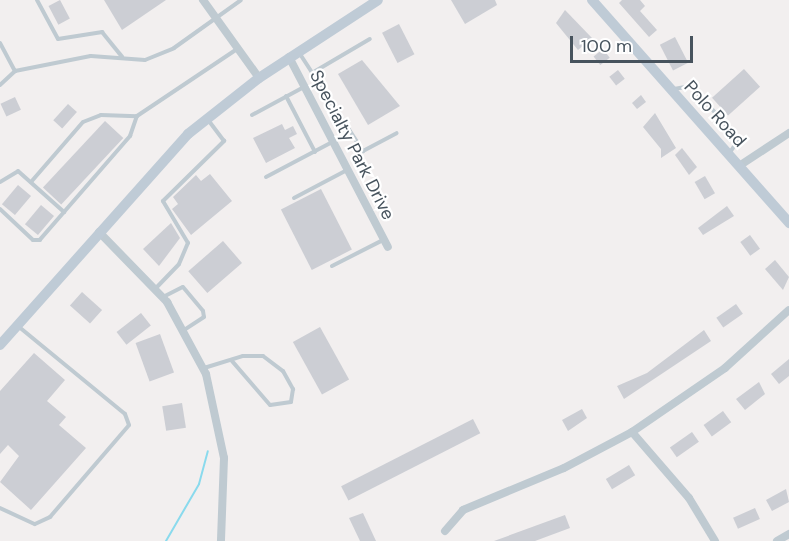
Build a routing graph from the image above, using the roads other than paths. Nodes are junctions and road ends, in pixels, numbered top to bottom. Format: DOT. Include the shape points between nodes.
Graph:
graph roads {
  1 [pos="37,0"];
  2 [pos="203,0"];
  3 [pos="241,0"];
  4 [pos="378,0"];
  5 [pos="592,0"];
  6 [pos="216,19"];
  7 [pos="370,39"];
  8 [pos="0,43"];
  9 [pos="237,48"];
  10 [pos="293,54"];
  11 [pos="122,58"];
  12 [pos="15,71"];
  13 [pos="312,73"];
  14 [pos="259,78"];
  15 [pos="0,85"];
  16 [pos="304,87"];
  17 [pos="672,90"];
  18 [pos="286,96"];
  19 [pos="252,115"];
  20 [pos="137,116"];
  21 [pos="207,119"];
  22 [pos="397,133"];
  23 [pos="789,133"];
  24 [pos="333,142"];
  25 [pos="315,152"];
  26 [pos="728,154"];
  27 [pos="739,166"];
  28 [pos="348,170"];
  29 [pos="266,177"];
  30 [pos="0,182"];
  31 [pos="31,182"];
  32 [pos="294,198"];
  33 [pos="0,209"];
  34 [pos="64,212"];
  35 [pos="789,223"];
  36 [pos="99,232"];
  37 [pos="386,243"];
  38 [pos="332,266"];
  39 [pos="156,288"];
  40 [pos="164,297"];
  41 [pos="789,310"];
  42 [pos="17,326"];
  43 [pos="184,330"];
  44 [pos="0,345"];
  45 [pos="232,361"];
  46 [pos="204,368"];
  47 [pos="632,432"];
  48 [pos="0,508"];
  49 [pos="445,531"];
  50 [pos="789,534"];
  51 [pos="221,541"];
  52 [pos="715,541"];
  53 [pos="777,541"];
  1 -- 11 [label="lane" via="58,39 102,32"];
  2 -- 6 [label="street"];
  3 -- 6 [label="lane"];
  4 -- 10 [label="main road"];
  5 -- 17 [label="main road, Polo Road"];
  6 -- 9 [label="street"];
  6 -- 11 [label="lane" via="162,55"];
  7 -- 13 [label="lane"];
  8 -- 12 [label="lane"];
  9 -- 14 [label="street"];
  9 -- 20 [label="lane"];
  10 -- 13 [label="lane"];
  10 -- 14 [label="main road"];
  10 -- 16 [label="street, Specialty Park Drive"];
  11 -- 12 [label="lane" via="91,56"];
  12 -- 15 [label="lane"];
  13 -- 22 [label="lane" via="363,151"];
  14 -- 21 [label="main road"];
  16 -- 18 [label="lane"];
  16 -- 24 [label="street, Specialty Park Drive"];
  17 -- 26 [label="main road, Polo Road"];
  17 -- 26 [label="lane" via="689,84 739,139"];
  18 -- 19 [label="lane"];
  18 -- 25 [label="lane"];
  20 -- 31 [label="lane" via="101,115 83,122"];
  20 -- 34 [label="lane" via="130,136"];
  21 -- 36 [label="main road"];
  21 -- 39 [label="lane" via="224,141 163,201 188,243 179,264"];
  23 -- 27 [label="street"];
  24 -- 25 [label="lane"];
  24 -- 28 [label="street, Specialty Park Drive"];
  25 -- 29 [label="lane"];
  26 -- 27 [label="main road, Polo Road"];
  27 -- 35 [label="main road, Polo Road"];
  28 -- 32 [label="lane"];
  28 -- 37 [label="street, Specialty Park Drive"];
  30 -- 31 [label="lane" via="18,171"];
  31 -- 34 [label="lane"];
  33 -- 34 [label="lane" via="33,240 40,240"];
  36 -- 39 [label="street"];
  36 -- 42 [label="main road"];
  37 -- 38 [label="lane"];
  39 -- 40 [label="street"];
  40 -- 43 [label="street"];
  40 -- 43 [label="lane" via="183,287 203,311 204,317"];
  41 -- 47 [label="street" via="725,368"];
  42 -- 44 [label="main road"];
  42 -- 48 [label="lane" via="125,414 129,425 50,518 31,524"];
  43 -- 46 [label="street"];
  45 -- 45 [label="lane" via="253,355 270,361 284,371 293,389 291,402 270,405"];
  45 -- 46 [label="lane"];
  46 -- 51 [label="street" via="224,458"];
  47 -- 49 [label="street" via="564,468 463,510"];
  47 -- 52 [label="street" via="689,498"];
  50 -- 53 [label="street"];
}
